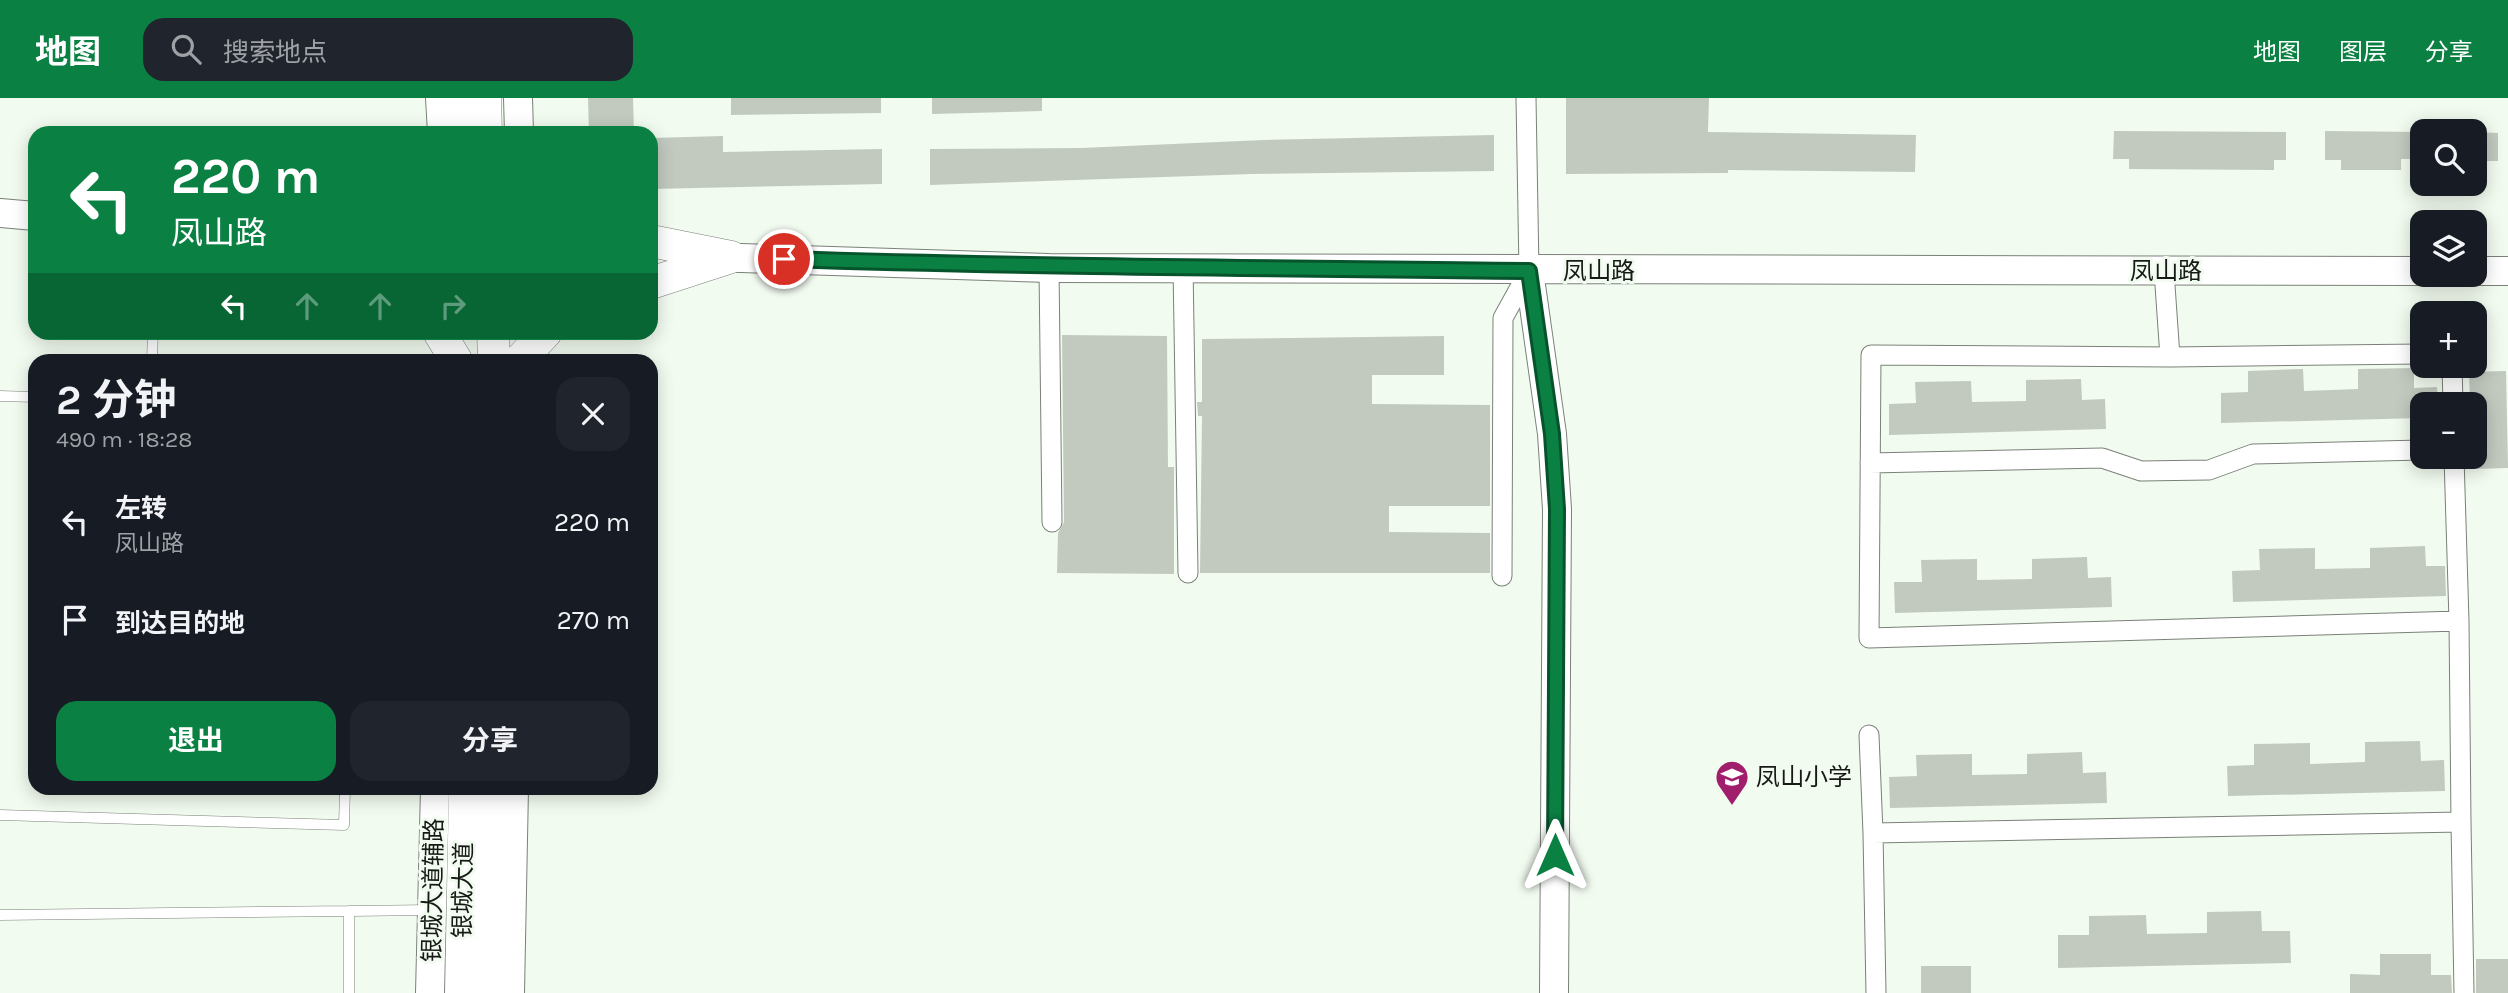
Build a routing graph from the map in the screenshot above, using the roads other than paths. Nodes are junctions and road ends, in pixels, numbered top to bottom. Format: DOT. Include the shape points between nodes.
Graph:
graph roads {
  1 [pos="440,98"];
  2 [pos="457,98"];
  3 [pos="485,98"];
  4 [pos="517,98"];
  5 [pos="1526,98"];
  6 [pos="442,126"];
  7 [pos="458,126"];
  8 [pos="486,126"];
  9 [pos="519,126"];
  10 [pos="0,213"];
  11 [pos="28,215"];
  12 [pos="658,242"];
  13 [pos="658,255"];
  14 [pos="731,257"];
  15 [pos="1183,266"];
  16 [pos="1049,268"];
  17 [pos="1529,271"];
  18 [pos="2164,271"];
  19 [pos="2410,271"];
  20 [pos="2487,271"];
  21 [pos="2508,271"];
  22 [pos="658,281"];
  23 [pos="501,340"];
  24 [pos="535,340"];
  25 [pos="516,354"];
  26 [pos="2410,354"];
  27 [pos="2170,357"];
  28 [pos="0,396"];
  29 [pos="28,397"];
  30 [pos="2410,450"];
  31 [pos="1870,463"];
  32 [pos="2454,469"];
  33 [pos="1052,522"];
  34 [pos="1188,573"];
  35 [pos="1502,576"];
  36 [pos="2459,621"];
  37 [pos="1869,735"];
  38 [pos="345,795"];
  39 [pos="435,795"];
  40 [pos="464,795"];
  41 [pos="489,795"];
  42 [pos="514,795"];
  43 [pos="0,815"];
  44 [pos="2461,822"];
  45 [pos="1873,833"];
  46 [pos="451,910"];
  47 [pos="349,911"];
  48 [pos="0,915"];
  49 [pos="349,993"];
  50 [pos="430,993"];
  51 [pos="461,993"];
  52 [pos="485,993"];
  53 [pos="510,993"];
  54 [pos="1554,993"];
  55 [pos="1877,993"];
  56 [pos="2464,993"];
  1 -- 6 [label="street"];
  2 -- 7 [label="main road"];
  3 -- 8 [label="main road"];
  4 -- 9 [label="street"];
  5 -- 17 [label="street"];
  10 -- 11 [label="street"];
  12 -- 14 [label="main road"];
  13 -- 14 [label="street, 凤山路"];
  14 -- 16 [label="street, 凤山路"];
  14 -- 22 [label="main road"];
  15 -- 16 [label="street, 凤山路"];
  15 -- 17 [label="street, 凤山路"];
  15 -- 34 [label="street"];
  16 -- 33 [label="street"];
  17 -- 18 [label="street, 凤山路"];
  17 -- 35 [label="street" via="1503,318"];
  17 -- 54 [label="street" via="1552,434 1557,509"];
  18 -- 19 [label="street, 凤山路"];
  18 -- 27 [label="street"];
  20 -- 21 [label="street"];
  23 -- 25 [label="main road"];
  24 -- 25 [label="main road"];
  26 -- 27 [label="street"];
  27 -- 31 [label="street" via="1871,355"];
  28 -- 29 [label="lane"];
  30 -- 31 [label="street" via="2253,454 2208,470 2141,471 2102,458"];
  31 -- 36 [label="street" via="1869,638"];
  32 -- 36 [label="street"];
  36 -- 44 [label="street"];
  37 -- 45 [label="street"];
  38 -- 43 [label="lane" via="344,825"];
  39 -- 50 [label="street, 银城大道辅路"];
  40 -- 46 [label="main road, 银城大道"];
  41 -- 52 [label="main road, 银城大道"];
  42 -- 53 [label="street"];
  44 -- 45 [label="street"];
  44 -- 56 [label="street"];
  45 -- 55 [label="street"];
  46 -- 47 [label="lane"];
  46 -- 51 [label="main road, 银城大道"];
  47 -- 48 [label="lane"];
  47 -- 49 [label="lane"];
}
